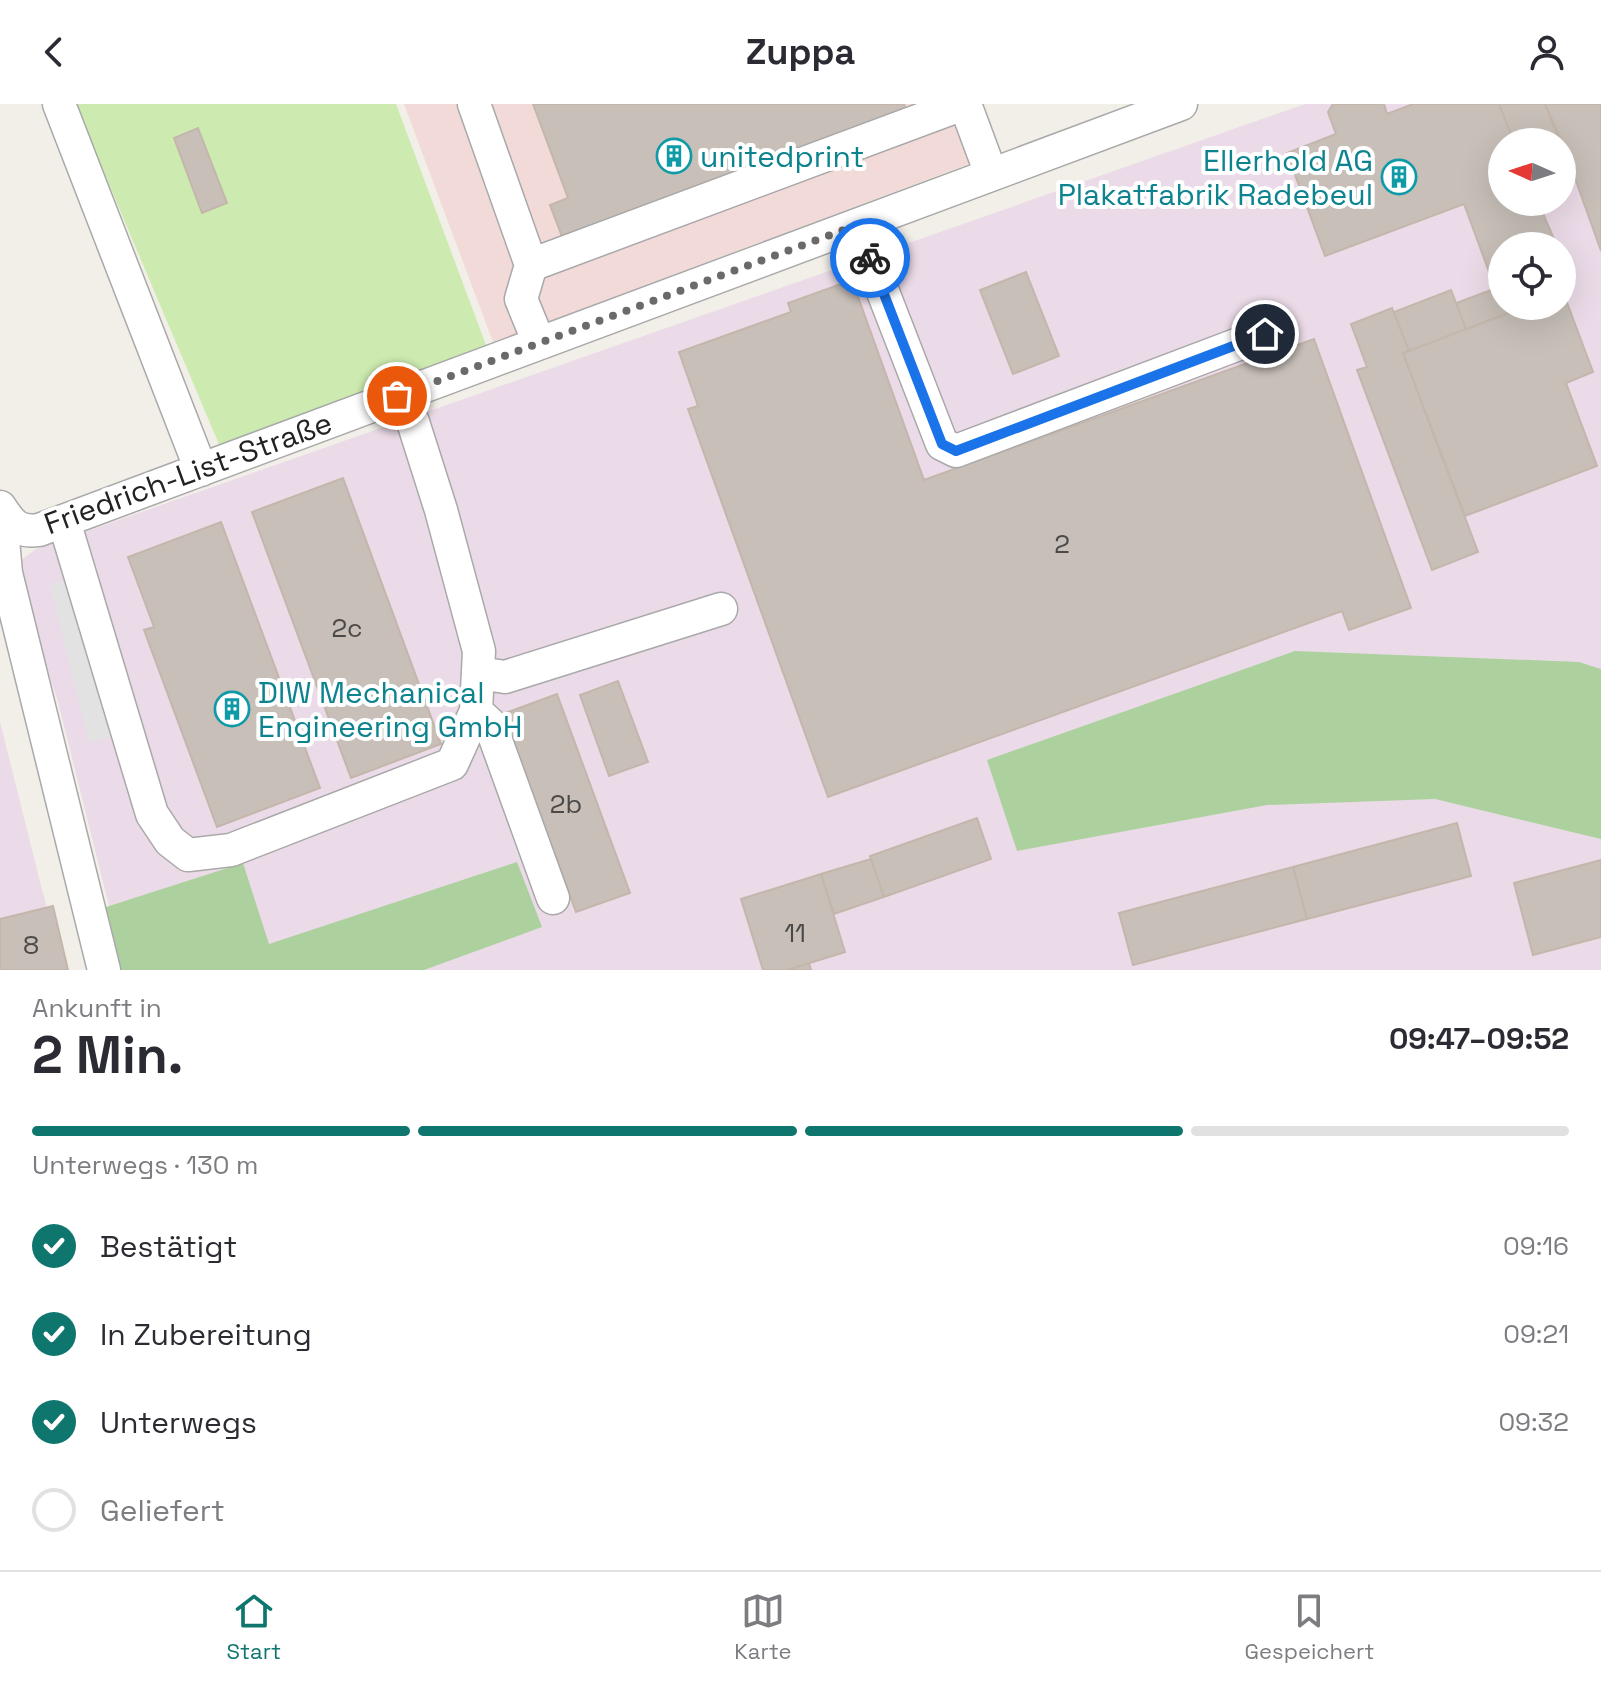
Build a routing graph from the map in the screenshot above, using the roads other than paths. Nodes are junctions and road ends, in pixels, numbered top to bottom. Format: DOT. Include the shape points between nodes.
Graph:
graph roads {
  1 [pos="59,104"];
  2 [pos="474,104"];
  3 [pos="964,104"];
  4 [pos="1181,104"];
  5 [pos="991,174"];
  6 [pos="857,225"];
  7 [pos="531,265"];
  8 [pos="1265,334"];
  9 [pos="539,343"];
  10 [pos="397,396"];
  11 [pos="201,470"];
  12 [pos="3,518"];
  13 [pos="64,521"];
  14 [pos="721,609"];
  15 [pos="479,673"];
  16 [pos="476,711"];
  17 [pos="553,898"];
  18 [pos="104,970"];
  1 -- 11 [label="street"];
  2 -- 7 [label="street"];
  3 -- 5 [label="street"];
  3 -- 7 [label="street"];
  4 -- 5 [label="street, Friedrich-List-Straße"];
  5 -- 6 [label="street, Friedrich-List-Straße"];
  6 -- 8 [label="street" via="942,444 956,451"];
  6 -- 9 [label="street, Friedrich-List-Straße"];
  7 -- 9 [label="street" via="521,299"];
  9 -- 10 [label="street, Friedrich-List-Straße"];
  10 -- 11 [label="street, Friedrich-List-Straße"];
  10 -- 15 [label="street" via="413,422 441,510 479,651"];
  11 -- 13 [label="street, Friedrich-List-Straße"];
  12 -- 13 [label="street, Friedrich-List-Straße" via="26,532"];
  12 -- 18 [label="street" via="6,573"];
  13 -- 16 [label="street" via="152,814 170,841 188,855 231,850 452,764"];
  14 -- 15 [label="street" via="505,677"];
  15 -- 16 [label="street"];
  16 -- 17 [label="street" via="490,724"];
}
